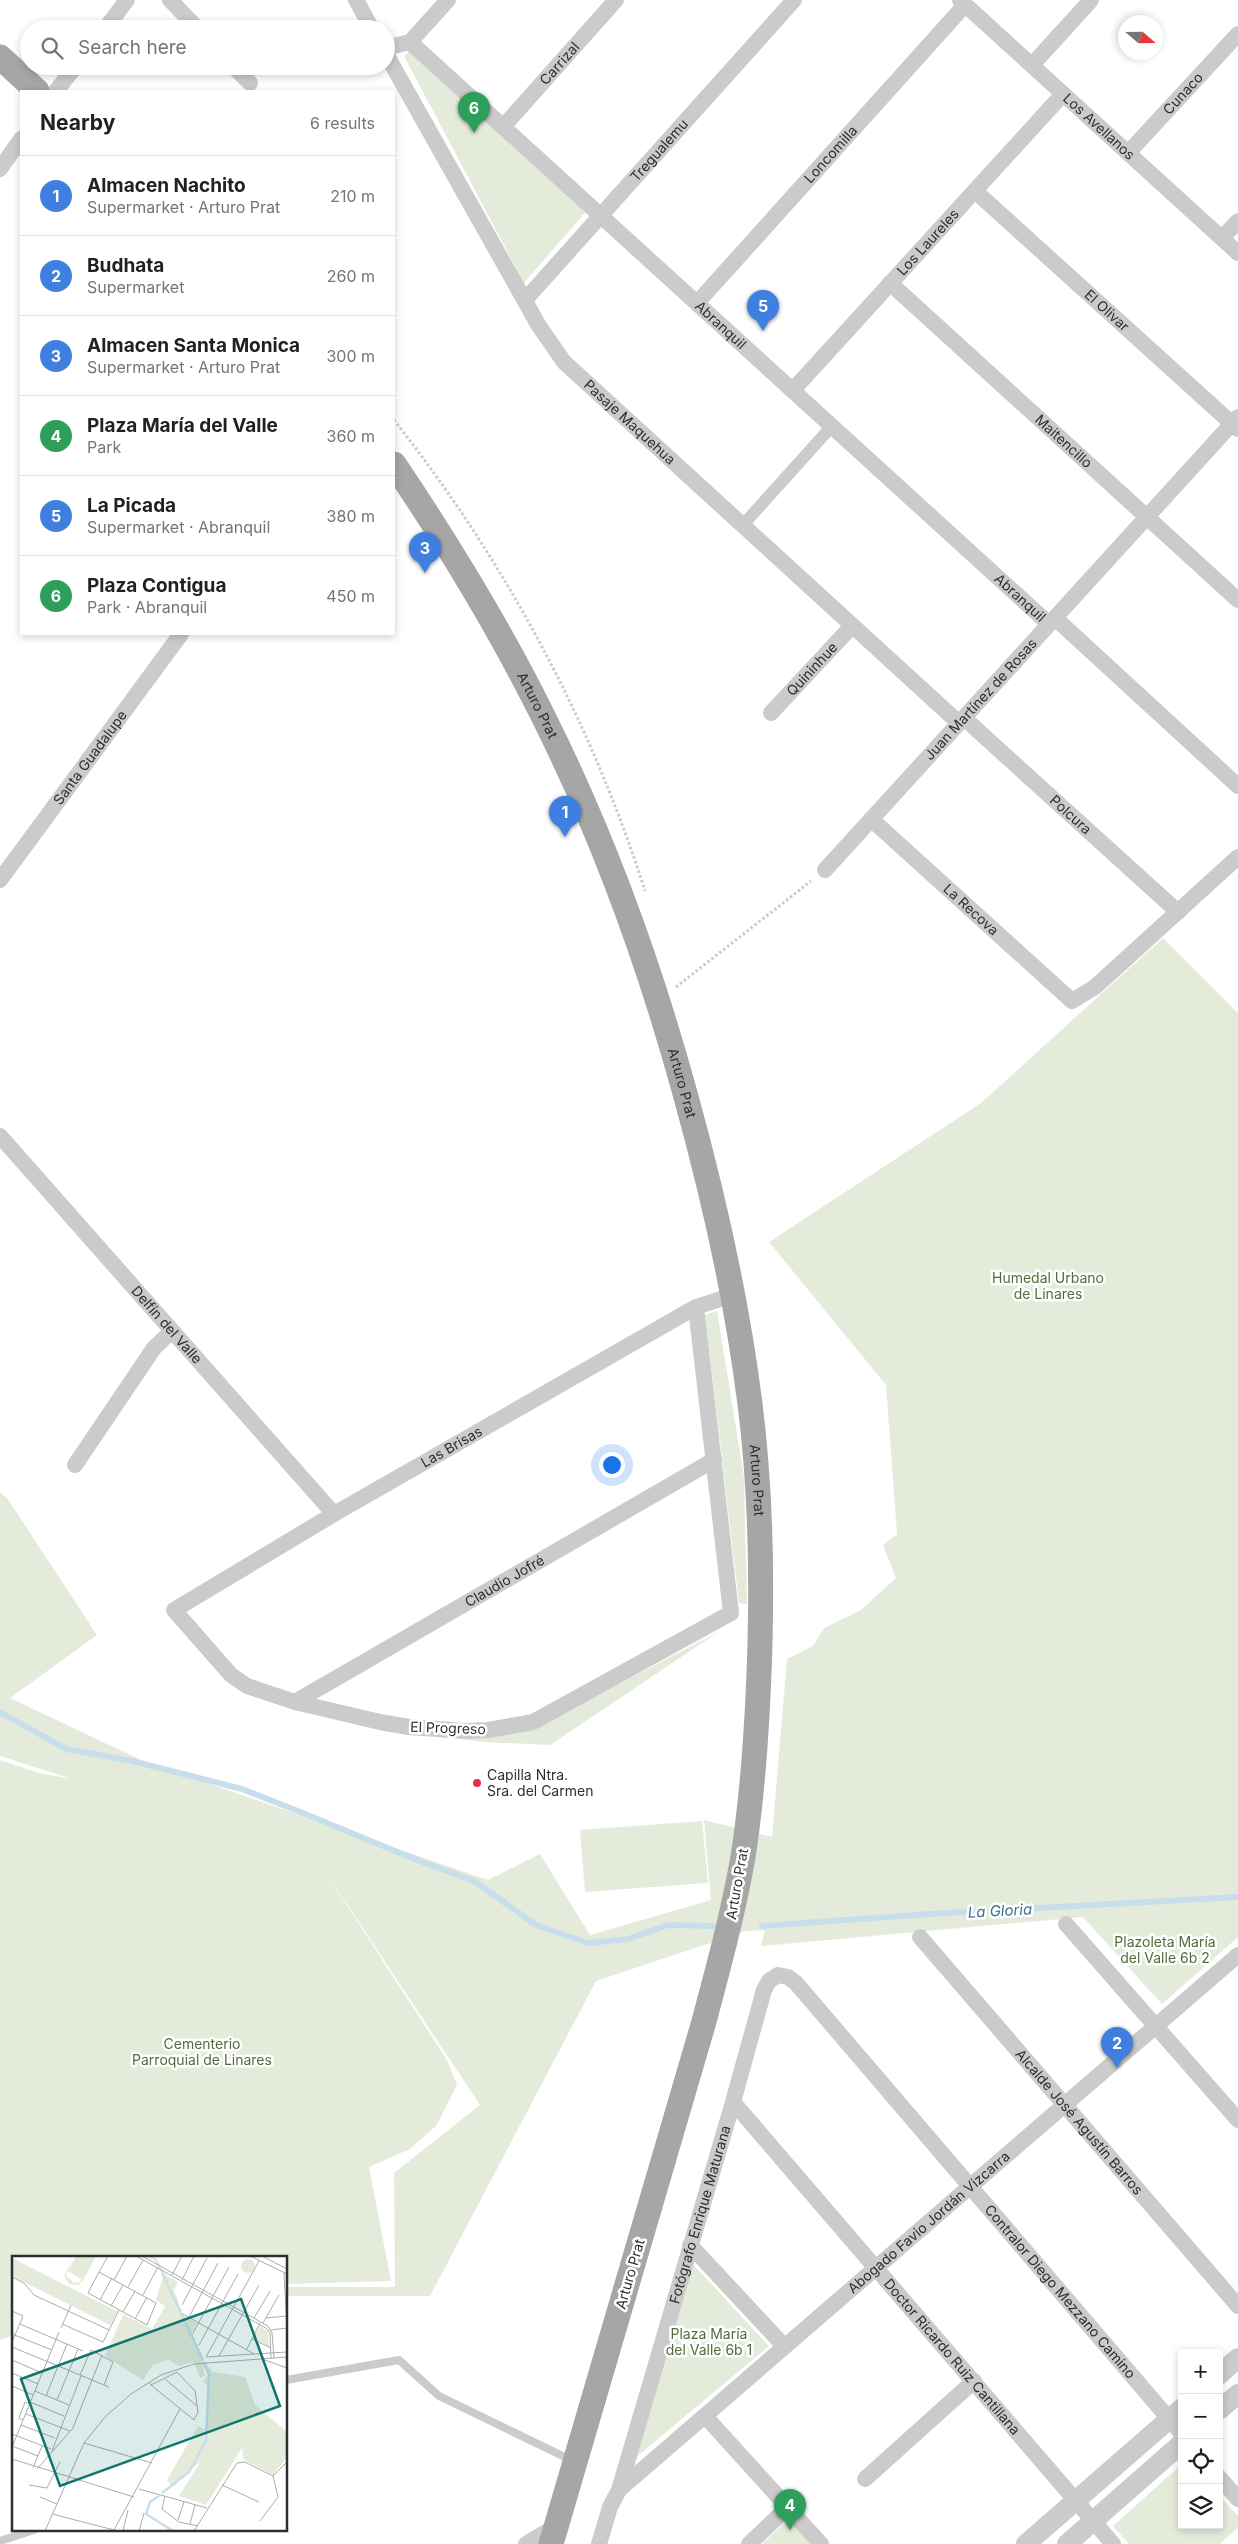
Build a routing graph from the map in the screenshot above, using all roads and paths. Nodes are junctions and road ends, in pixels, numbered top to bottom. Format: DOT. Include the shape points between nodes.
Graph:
graph roads {
  1 [pos="127,0"];
  2 [pos="170,0"];
  3 [pos="356,0"];
  4 [pos="448,0"];
  5 [pos="616,0"];
  6 [pos="794,0"];
  7 [pos="1091,0"];
  8 [pos="963,2"];
  9 [pos="112,20"];
  10 [pos="189,20"];
  11 [pos="367,20"];
  12 [pos="1238,34"];
  13 [pos="410,42"];
  14 [pos="395,46"];
  15 [pos="0,57"];
  16 [pos="1032,65"];
  17 [pos="395,70"];
  18 [pos="69,75"];
  19 [pos="242,75"];
  20 [pos="250,83"];
  21 [pos="36,90"];
  22 [pos="57,90"];
  23 [pos="1063,94"];
  24 [pos="503,127"];
  25 [pos="20,140"];
  26 [pos="1128,153"];
  27 [pos="0,169"];
  28 [pos="975,190"];
  29 [pos="600,215"];
  30 [pos="1238,221"];
  31 [pos="1222,238"];
  32 [pos="1238,253"];
  33 [pos="890,284"];
  34 [pos="524,300"];
  35 [pos="697,303"];
  36 [pos="792,390"];
  37 [pos="395,421"];
  38 [pos="1236,423"];
  39 [pos="832,426"];
  40 [pos="395,466"];
  41 [pos="1147,517"];
  42 [pos="742,526"];
  43 [pos="1238,600"];
  44 [pos="1052,621"];
  45 [pos="852,626"];
  46 [pos="180,635"];
  47 [pos="771,713"];
  48 [pos="961,721"];
  49 [pos="1238,786"];
  50 [pos="871,819"];
  51 [pos="1238,857"];
  52 [pos="825,870"];
  53 [pos="0,880"];
  54 [pos="647,897"];
  55 [pos="1178,912"];
  56 [pos="671,980"];
  57 [pos="0,1136"];
  58 [pos="733,1295"];
  59 [pos="696,1307"];
  60 [pos="172,1331"];
  61 [pos="714,1460"];
  62 [pos="75,1465"];
  63 [pos="334,1514"];
  64 [pos="174,1610"];
  65 [pos="295,1702"];
  66 [pos="1066,1924"];
  67 [pos="920,1938"];
  68 [pos="1238,1955"];
  69 [pos="778,1975"];
  70 [pos="1155,2026"];
  71 [pos="733,2102"];
  72 [pos="1065,2104"];
  73 [pos="1238,2120"];
  74 [pos="968,2187"];
  75 [pos="690,2244"];
  76 [pos="876,2266"];
  77 [pos="1238,2306"];
  78 [pos="784,2346"];
  79 [pos="1238,2358"];
  80 [pos="1223,2371"];
  81 [pos="288,2380"];
  82 [pos="974,2381"];
  83 [pos="1238,2394"];
  84 [pos="1223,2407"];
  85 [pos="706,2416"];
  86 [pos="1178,2420"];
  87 [pos="1178,2447"];
  88 [pos="575,2462"];
  89 [pos="865,2479"];
  90 [pos="1223,2482"];
  91 [pos="619,2490"];
  92 [pos="1238,2499"];
  93 [pos="1076,2501"];
  94 [pos="788,2507"];
  95 [pos="1094,2521"];
  96 [pos="28,2532"];
  97 [pos="553,2535"];
  98 [pos="0,2541"];
  99 [pos="526,2544"];
  100 [pos="599,2544"];
  101 [pos="749,2544"];
  102 [pos="822,2544"];
  103 [pos="1026,2544"];
  104 [pos="1067,2544"];
  105 [pos="1114,2544"];
  1 -- 9 [label="street"];
  2 -- 10 [label="street"];
  3 -- 11 [label="street"];
  4 -- 13 [label="street"];
  5 -- 24 [label="street, Carrizal"];
  6 -- 29 [label="street, Tregualemu"];
  7 -- 16 [label="street"];
  8 -- 16 [label="street, Los Avellanos"];
  8 -- 35 [label="street, Loncomilla"];
  12 -- 26 [label="street, Cunaco"];
  13 -- 14 [label="street"];
  13 -- 24 [label="street, Abranquil"];
  15 -- 21 [label="main road"];
  16 -- 23 [label="street, Los Avellanos"];
  17 -- 34 [label="street, Pasaje Maquehua"];
  18 -- 22 [label="street"];
  19 -- 20 [label="street"];
  23 -- 26 [label="street, Los Avellanos"];
  23 -- 28 [label="street, Los Laureles"];
  24 -- 29 [label="street, Abranquil"];
  25 -- 27 [label="street"];
  26 -- 31 [label="street, Los Avellanos"];
  28 -- 33 [label="street, Los Laureles"];
  28 -- 38 [label="street, El Olivar"];
  29 -- 34 [label="street, Tregualemu"];
  29 -- 35 [label="street, Abranquil"];
  30 -- 31 [label="street"];
  31 -- 32 [label="street, Los Avellanos"];
  33 -- 36 [label="street, Los Laureles"];
  33 -- 41 [label="street, Maitencillo"];
  34 -- 42 [label="street, Pasaje Maquehua" via="550,344 578,376"];
  35 -- 36 [label="street, Abranquil"];
  36 -- 39 [label="street, Abranquil"];
  37 -- 54 [label="path" via="492,559 553,667 612,798"];
  38 -- 41 [label="street, Juan Martínez de Rosas"];
  39 -- 42 [label="street"];
  39 -- 44 [label="street, Abranquil"];
  40 -- 58 [label="main road, Arturo Prat" via="509,649 570,772 604,850 649,975 677,1066 706,1170"];
  41 -- 43 [label="street, Maitencillo"];
  41 -- 44 [label="street, Juan Martínez de Rosas"];
  42 -- 45 [label="street, Pasaje Maquehua"];
  44 -- 48 [label="street, Juan Martínez de Rosas"];
  44 -- 49 [label="street, Abranquil"];
  45 -- 47 [label="street, Quininhue"];
  45 -- 48 [label="street, Pasaje Maquehua"];
  46 -- 53 [label="street, Santa Guadalupe"];
  48 -- 50 [label="street, Juan Martínez de Rosas"];
  48 -- 55 [label="street, Polcura"];
  50 -- 52 [label="street, Juan Martínez de Rosas"];
  50 -- 55 [label="street, La Recova" via="1072,1002 1095,987"];
  51 -- 55 [label="street"];
  52 -- 56 [label="path" via="674,989"];
  57 -- 60 [label="street, Delfín del Valle"];
  58 -- 59 [label="street, Las Brisas"];
  58 -- 88 [label="main road, Arturo Prat" via="750,1404 760,1525 759,1693 748,1816 726,1940 709,2006"];
  59 -- 61 [label="street"];
  59 -- 63 [label="street, Las Brisas"];
  60 -- 62 [label="street" via="154,1348"];
  60 -- 63 [label="street, Delfín del Valle"];
  61 -- 65 [label="street, Claudio Jofré"];
  61 -- 65 [label="street, El Progreso" via="731,1614 533,1722 512,1727 466,1731 417,1728"];
  63 -- 64 [label="street, Las Brisas"];
  64 -- 65 [label="street, El Progreso" via="232,1675 247,1686"];
  66 -- 70 [label="street"];
  67 -- 72 [label="street, Alcalde José Agustín Barros"];
  68 -- 70 [label="street, Abogado Favio Jordán Vizcarra"];
  69 -- 71 [label="street, Fotógrafo Enrique Maturana" via="764,1990"];
  69 -- 74 [label="street, Contralor Diego Mezzano Camino" via="796,1983"];
  70 -- 72 [label="street, Abogado Favio Jordán Vizcarra"];
  70 -- 73 [label="street"];
  71 -- 75 [label="street, Fotógrafo Enrique Maturana"];
  71 -- 76 [label="street, Doctor Ricardo Ruiz Cantillana"];
  72 -- 74 [label="street, Abogado Favio Jordán Vizcarra"];
  72 -- 77 [label="street, Alcalde José Agustín Barros"];
  74 -- 76 [label="street, Abogado Favio Jordán Vizcarra"];
  74 -- 86 [label="street, Contralor Diego Mezzano Camino"];
  75 -- 78 [label="street"];
  75 -- 91 [label="street, Fotógrafo Enrique Maturana"];
  76 -- 78 [label="street, Abogado Favio Jordán Vizcarra"];
  76 -- 82 [label="street, Doctor Ricardo Ruiz Cantillana"];
  78 -- 85 [label="street, Abogado Favio Jordán Vizcarra"];
  79 -- 80 [label="street"];
  81 -- 88 [label="lane" via="399,2360 439,2396"];
  82 -- 89 [label="street"];
  82 -- 93 [label="street, Doctor Ricardo Ruiz Cantillana"];
  83 -- 84 [label="street"];
  85 -- 91 [label="street, Abogado Favio Jordán Vizcarra"];
  85 -- 94 [label="street"];
  86 -- 93 [label="street"];
  87 -- 95 [label="street"];
  88 -- 97 [label="main road, Arturo Prat"];
  90 -- 92 [label="street"];
  91 -- 100 [label="street, Fotógrafo Enrique Maturana" via="610,2507"];
  93 -- 95 [label="street, Doctor Ricardo Ruiz Cantillana"];
  93 -- 103 [label="street"];
  94 -- 101 [label="street"];
  94 -- 102 [label="street"];
  95 -- 104 [label="street"];
  95 -- 105 [label="street, Doctor Ricardo Ruiz Cantillana"];
  96 -- 98 [label="lane"];
  97 -- 99 [label="street"];
}
